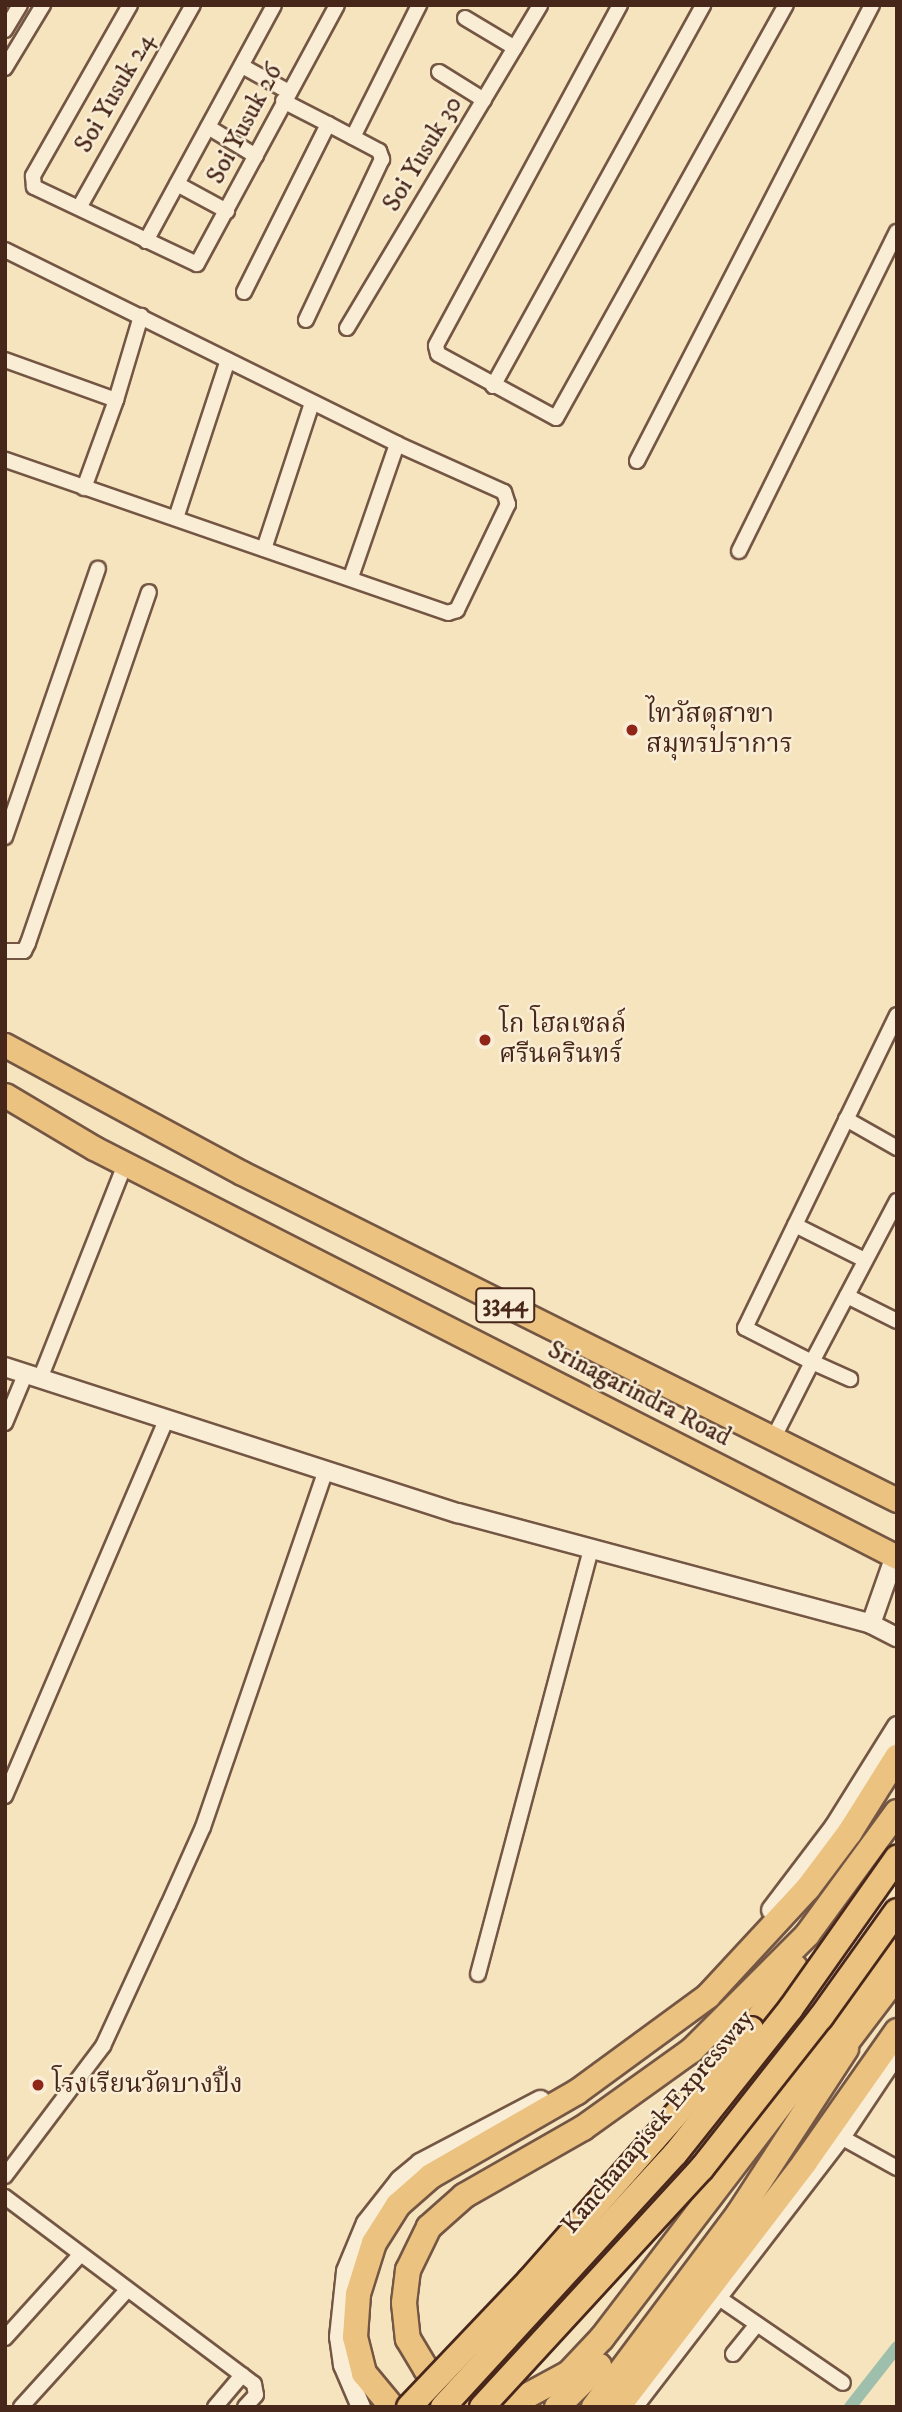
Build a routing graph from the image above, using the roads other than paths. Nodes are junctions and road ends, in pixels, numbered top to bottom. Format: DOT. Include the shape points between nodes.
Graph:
graph roads {
  1 [pos="20,5"];
  2 [pos="43,5"];
  3 [pos="130,5"];
  4 [pos="193,5"];
  5 [pos="274,5"];
  6 [pos="337,5"];
  7 [pos="419,5"];
  8 [pos="540,5"];
  9 [pos="620,5"];
  10 [pos="704,5"];
  11 [pos="786,5"];
  12 [pos="872,5"];
  13 [pos="465,18"];
  14 [pos="5,30"];
  15 [pos="515,48"];
  16 [pos="242,66"];
  17 [pos="5,68"];
  18 [pos="439,72"];
  19 [pos="286,97"];
  20 [pos="484,100"];
  21 [pos="328,124"];
  22 [pos="208,127"];
  23 [pos="353,137"];
  24 [pos="256,156"];
  25 [pos="177,184"];
  26 [pos="80,205"];
  27 [pos="228,211"];
  28 [pos="897,232"];
  29 [pos="146,241"];
  30 [pos="5,250"];
  31 [pos="244,292"];
  32 [pos="141,316"];
  33 [pos="306,320"];
  34 [pos="347,328"];
  35 [pos="5,360"];
  36 [pos="228,360"];
  37 [pos="493,386"];
  38 [pos="116,400"];
  39 [pos="312,402"];
  40 [pos="397,444"];
  41 [pos="5,460"];
  42 [pos="637,461"];
  43 [pos="84,488"];
  44 [pos="176,518"];
  45 [pos="264,549"];
  46 [pos="738,551"];
  47 [pos="99,569"];
  48 [pos="351,577"];
  49 [pos="149,592"];
  50 [pos="5,837"];
  51 [pos="5,951"];
  52 [pos="896,1017"];
  53 [pos="5,1045"];
  54 [pos="5,1061"];
  55 [pos="5,1095"];
  56 [pos="115,1108"];
  57 [pos="5,1111"];
  58 [pos="846,1119"];
  59 [pos="897,1147"];
  60 [pos="94,1148"];
  61 [pos="125,1164"];
  62 [pos="897,1201"];
  63 [pos="892,1221"];
  64 [pos="795,1225"];
  65 [pos="865,1260"];
  66 [pos="847,1296"];
  67 [pos="897,1321"];
  68 [pos="813,1362"];
  69 [pos="5,1367"];
  70 [pos="32,1377"];
  71 [pos="850,1379"];
  72 [pos="166,1421"];
  73 [pos="5,1423"];
  74 [pos="773,1439"];
  75 [pos="326,1469"];
  76 [pos="897,1500"];
  77 [pos="591,1549"];
  78 [pos="896,1557"];
  79 [pos="871,1624"];
  80 [pos="897,1637"];
  81 [pos="897,1726"];
  82 [pos="897,1757"];
  83 [pos="5,1796"];
  84 [pos="897,1812"];
  85 [pos="882,1836"];
  86 [pos="897,1858"];
  87 [pos="897,1911"];
  88 [pos="897,1940"];
  89 [pos="478,1974"];
  90 [pos="897,1976"];
  91 [pos="859,2027"];
  92 [pos="897,2031"];
  93 [pos="897,2053"];
  94 [pos="841,2137"];
  95 [pos="897,2168"];
  96 [pos="5,2176"];
  97 [pos="5,2197"];
  98 [pos="80,2255"];
  99 [pos="127,2290"];
  100 [pos="719,2298"];
  101 [pos="757,2324"];
  102 [pos="5,2338"];
  103 [pos="733,2354"];
  104 [pos="242,2375"];
  105 [pos="843,2383"];
  106 [pos="21,2407"];
  107 [pos="215,2407"];
  108 [pos="245,2407"];
  109 [pos="361,2407"];
  110 [pos="392,2407"];
  111 [pos="409,2407"];
  112 [pos="443,2407"];
  113 [pos="482,2407"];
  114 [pos="557,2407"];
  115 [pos="594,2407"];
  116 [pos="618,2407"];
  117 [pos="634,2407"];
  1 -- 14 [label="street"];
  2 -- 17 [label="street"];
  3 -- 26 [label="street" via="33,176 33,187"];
  4 -- 26 [label="street, Soi Yusuk 24"];
  5 -- 16 [label="street"];
  6 -- 19 [label="street, Soi Yusuk 26"];
  7 -- 23 [label="street"];
  8 -- 15 [label="street, Soi Yusuk 30"];
  9 -- 37 [label="street" via="436,346 438,354"];
  10 -- 37 [label="street"];
  11 -- 37 [label="street" via="561,416 556,418"];
  12 -- 42 [label="street"];
  13 -- 15 [label="street"];
  15 -- 20 [label="street, Soi Yusuk 30"];
  16 -- 19 [label="street"];
  16 -- 22 [label="street"];
  18 -- 20 [label="street"];
  19 -- 21 [label="street"];
  19 -- 24 [label="street, Soi Yusuk 26"];
  20 -- 34 [label="street, Soi Yusuk 30"];
  21 -- 23 [label="street"];
  21 -- 31 [label="street"];
  22 -- 24 [label="street"];
  22 -- 25 [label="street"];
  23 -- 33 [label="street" via="379,151 382,159"];
  24 -- 27 [label="street, Soi Yusuk 26"];
  25 -- 27 [label="street"];
  25 -- 29 [label="street"];
  26 -- 29 [label="street"];
  27 -- 29 [label="street, Soi Yusuk 26" via="197,264"];
  28 -- 46 [label="street"];
  30 -- 32 [label="street"];
  32 -- 36 [label="street"];
  32 -- 38 [label="street"];
  35 -- 38 [label="street"];
  36 -- 39 [label="street"];
  36 -- 44 [label="street"];
  38 -- 43 [label="street"];
  39 -- 40 [label="street"];
  39 -- 45 [label="street"];
  40 -- 48 [label="street"];
  40 -- 48 [label="street" via="504,492 508,504 453,612"];
  41 -- 43 [label="street"];
  43 -- 44 [label="street"];
  44 -- 45 [label="street"];
  45 -- 48 [label="street"];
  47 -- 50 [label="street"];
  49 -- 51 [label="street" via="28,943 24,951"];
  52 -- 58 [label="street"];
  53 -- 56 [label="main road, Srinagarindra Road / 3344"];
  54 -- 56 [label="main road, Srinagarindra Road / 3344"];
  55 -- 60 [label="main road, Srinagarindra Road / 3344"];
  56 -- 74 [label="main road, Srinagarindra Road / 3344"];
  57 -- 60 [label="main road, Srinagarindra Road / 3344"];
  58 -- 59 [label="street"];
  58 -- 64 [label="street"];
  60 -- 61 [label="main road, Srinagarindra Road / 3344"];
  61 -- 70 [label="street"];
  61 -- 78 [label="main road, Srinagarindra Road / 3344"];
  62 -- 63 [label="street"];
  63 -- 65 [label="street"];
  64 -- 65 [label="street"];
  64 -- 68 [label="street" via="746,1328"];
  65 -- 66 [label="street"];
  66 -- 67 [label="street"];
  66 -- 68 [label="street"];
  68 -- 71 [label="street"];
  68 -- 74 [label="street"];
  69 -- 70 [label="street"];
  70 -- 72 [label="street"];
  70 -- 73 [label="street"];
  72 -- 75 [label="street" via="265,1447"];
  72 -- 83 [label="street"];
  74 -- 76 [label="main road, Srinagarindra Road / 3344"];
  75 -- 77 [label="street" via="458,1513"];
  75 -- 96 [label="street" via="204,1827 103,2046"];
  77 -- 79 [label="street"];
  77 -- 89 [label="street"];
  78 -- 79 [label="street"];
  79 -- 80 [label="street"];
  81 -- 109 [label="street" via="834,1828 785,1895 706,1983 562,2088 420,2163 382,2201 355,2248 341,2295 343,2365"];
  82 -- 110 [label="highway" via="808,1888 708,1996 577,2092 431,2176 398,2205 374,2243 358,2294 355,2337 364,2373"];
  84 -- 85 [label="highway"];
  85 -- 88 [label="highway" via="776,1970 692,2050 583,2129 464,2196 429,2227 408,2270 404,2303 408,2339 426,2369 463,2394 500,2401 521,2399 569,2373 602,2338 829,2041"];
  85 -- 111 [label="highway, bridge" via="751,2029 529,2281"];
  86 -- 112 [label="highway, Kanchanapisek Expressway, bridge" via="791,2008 675,2154"];
  87 -- 113 [label="highway, bridge" via="821,2017 702,2168"];
  90 -- 91 [label="highway"];
  91 -- 114 [label="highway" via="615,2349"];
  91 -- 115 [label="highway" via="816,2101"];
  92 -- 116 [label="highway" via="805,2162"];
  93 -- 94 [label="street"];
  94 -- 95 [label="street"];
  94 -- 100 [label="street"];
  97 -- 98 [label="street"];
  98 -- 99 [label="street"];
  98 -- 102 [label="street"];
  99 -- 104 [label="street"];
  99 -- 106 [label="street"];
  100 -- 101 [label="street"];
  100 -- 117 [label="street"];
  101 -- 103 [label="street"];
  101 -- 105 [label="street"];
  104 -- 107 [label="street"];
  104 -- 108 [label="street" via="256,2388"];
}
